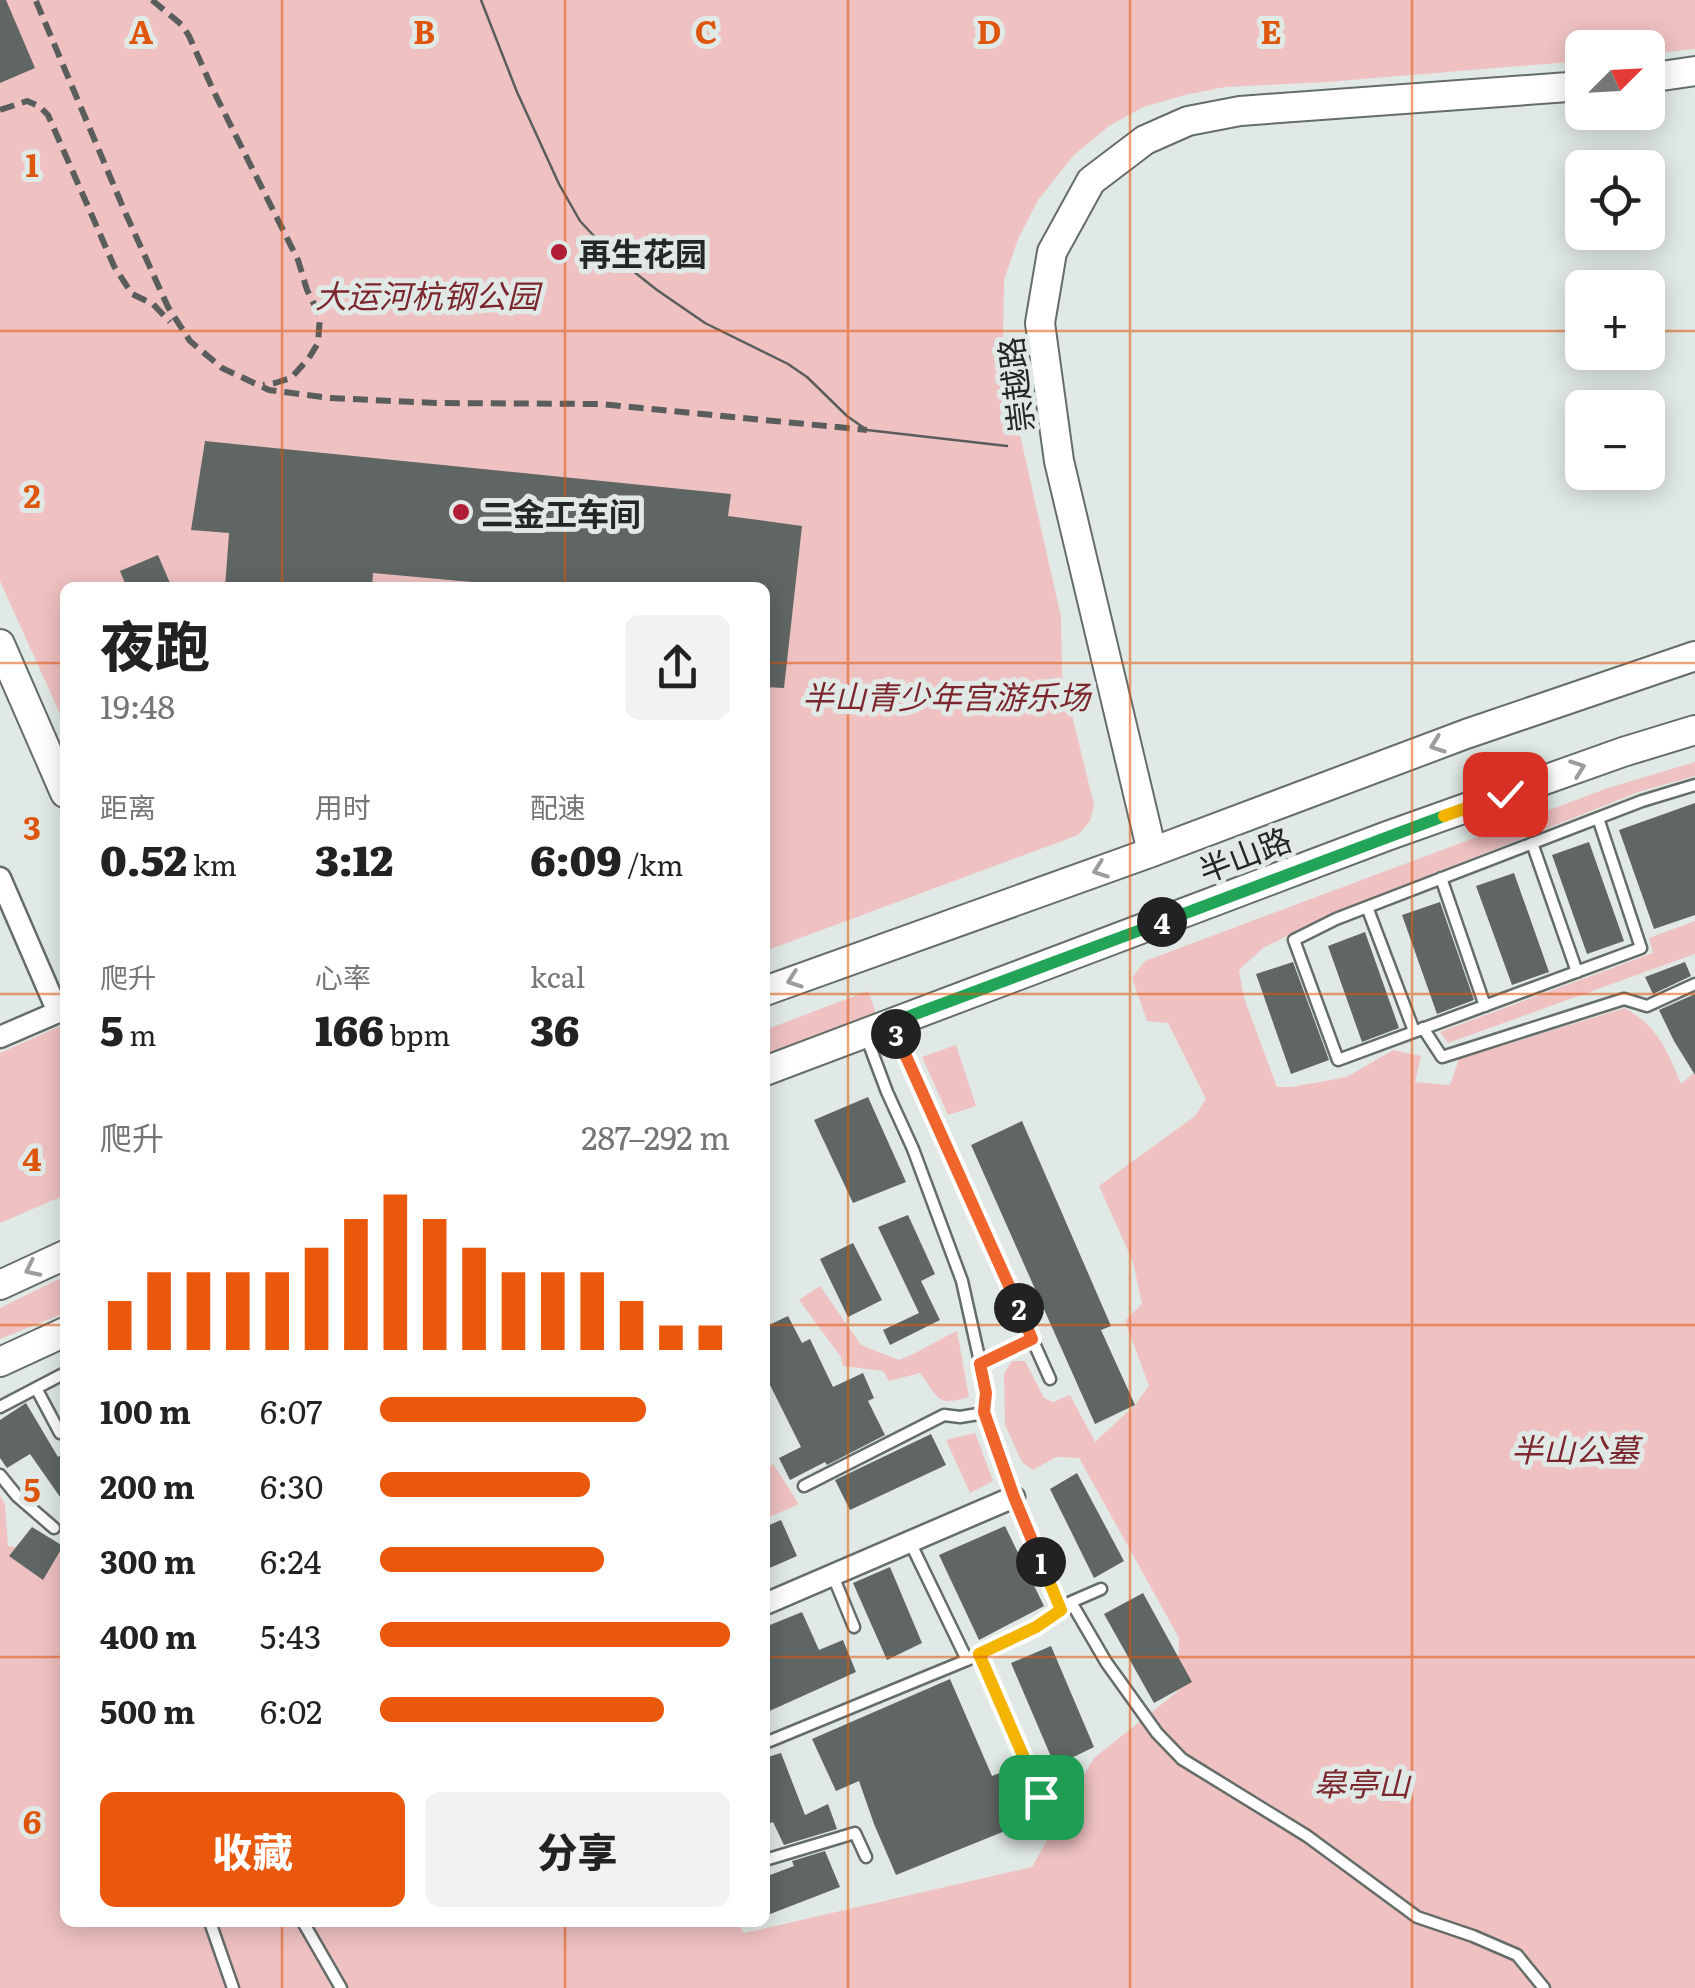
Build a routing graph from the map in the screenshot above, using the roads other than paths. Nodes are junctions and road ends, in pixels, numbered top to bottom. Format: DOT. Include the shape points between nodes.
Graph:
graph roads {
  1 [pos="1695,70"];
  2 [pos="1665,75"];
  3 [pos="1565,87"];
  4 [pos="0,644"];
  5 [pos="1695,656"];
  6 [pos="1695,730"];
  7 [pos="60,782"];
  8 [pos="1695,785"];
  9 [pos="1598,818"];
  10 [pos="1532,843"];
  11 [pos="1152,852"];
  12 [pos="0,878"];
  13 [pos="1441,878"];
  14 [pos="1367,907"];
  15 [pos="1576,972"];
  16 [pos="1695,984"];
  17 [pos="770,989"];
  18 [pos="60,1006"];
  19 [pos="1485,1006"];
  20 [pos="60,1011"];
  21 [pos="878,1028"];
  22 [pos="1419,1030"];
  23 [pos="0,1037"];
  24 [pos="770,1068"];
  25 [pos="60,1257"];
  26 [pos="0,1286"];
  27 [pos="60,1334"];
  28 [pos="1032,1339"];
  29 [pos="0,1362"];
  30 [pos="980,1364"];
  31 [pos="60,1376"];
  32 [pos="1050,1379"];
  33 [pos="36,1388"];
  34 [pos="0,1408"];
  35 [pos="984,1412"];
  36 [pos="60,1433"];
  37 [pos="0,1476"];
  38 [pos="804,1486"];
  39 [pos="1014,1497"];
  40 [pos="54,1528"];
  41 [pos="910,1541"];
  42 [pos="832,1575"];
  43 [pos="1101,1589"];
  44 [pos="770,1602"];
  45 [pos="1066,1606"];
  46 [pos="854,1627"];
  47 [pos="979,1654"];
  48 [pos="967,1660"];
  49 [pos="770,1741"];
  50 [pos="1041,1797"];
  51 [pos="866,1857"];
  52 [pos="770,1858"];
  53 [pos="212,1927"];
  54 [pos="307,1927"];
  55 [pos="234,1988"];
  56 [pos="341,1988"];
  57 [pos="1544,1988"];
  1 -- 2 [label="main road"];
  3 -- 11 [label="main road, 崇越路" via="1240,111 1188,121 1145,140 1091,181 1052,252 1040,323 1059,460"];
  4 -- 7 [label="main road"];
  5 -- 11 [label="main road, 半山路, one-way"];
  21 -- 6 [label="main road, 半山路, one-way" via="1387,836"];
  8 -- 9 [label="lane"];
  9 -- 10 [label="lane"];
  9 -- 15 [label="lane" via="1641,948"];
  10 -- 13 [label="lane"];
  10 -- 15 [label="lane"];
  11 -- 17 [label="main road, 半山路, one-way"];
  12 -- 18 [label="street"];
  13 -- 14 [label="lane"];
  13 -- 19 [label="lane"];
  14 -- 22 [label="lane"];
  14 -- 22 [label="lane" via="1294,940 1338,1060"];
  15 -- 19 [label="lane"];
  16 -- 22 [label="lane" via="1648,1006 1624,999 1442,1057"];
  19 -- 22 [label="lane"];
  20 -- 23 [label="street"];
  21 -- 24 [label="main road, 半山路"];
  21 -- 28 [label="lane"];
  21 -- 30 [label="lane" via="887,1092 962,1281"];
  25 -- 26 [label="main road, one-way"];
  27 -- 29 [label="main road"];
  28 -- 30 [label="lane"];
  28 -- 32 [label="lane"];
  30 -- 35 [label="lane"];
  31 -- 33 [label="lane"];
  33 -- 34 [label="lane"];
  33 -- 36 [label="lane"];
  35 -- 38 [label="lane" via="944,1416"];
  35 -- 39 [label="lane"];
  37 -- 40 [label="lane"];
  39 -- 41 [label="street"];
  39 -- 45 [label="lane"];
  41 -- 42 [label="street"];
  41 -- 48 [label="lane"];
  42 -- 44 [label="street"];
  42 -- 46 [label="lane"];
  43 -- 45 [label="lane"];
  45 -- 47 [label="lane"];
  45 -- 57 [label="lane" via="1182,1759 1307,1836 1417,1917 1517,1955"];
  47 -- 48 [label="lane"];
  47 -- 50 [label="lane"];
  48 -- 49 [label="lane"];
  51 -- 52 [label="lane" via="855,1833"];
  53 -- 55 [label="lane"];
  54 -- 56 [label="lane"];
}
